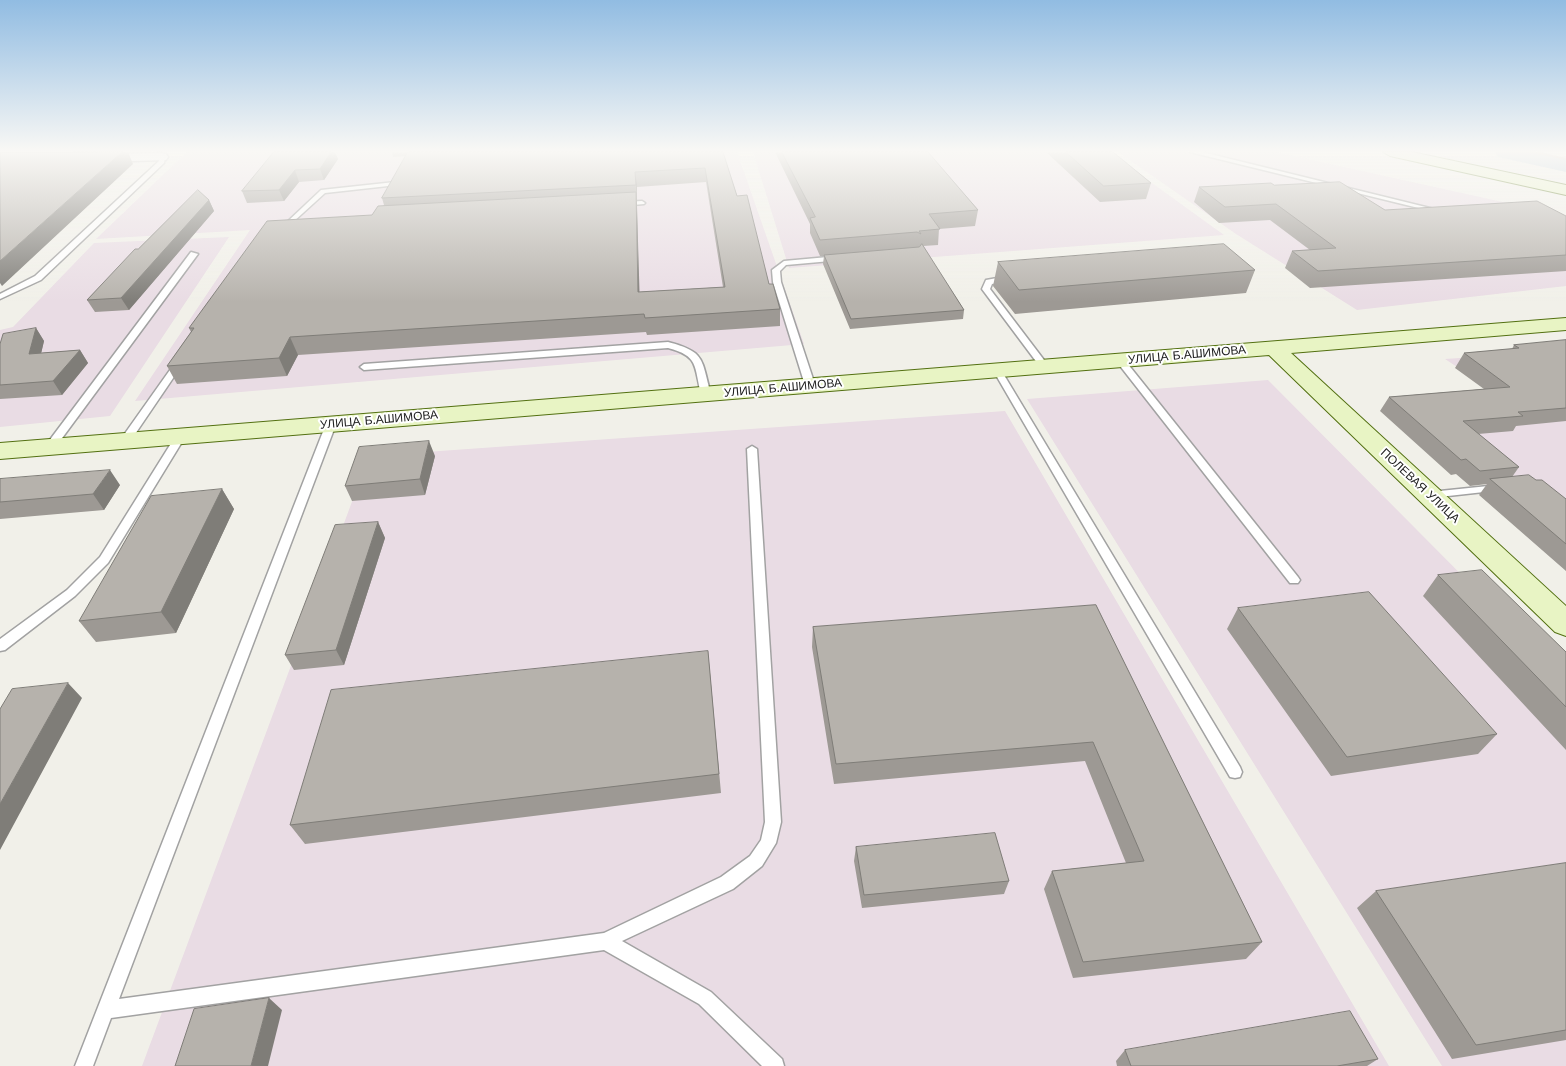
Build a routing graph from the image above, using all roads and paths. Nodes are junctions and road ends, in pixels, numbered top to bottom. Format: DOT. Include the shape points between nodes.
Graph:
graph roads {
  1 [pos="120,202"];
  2 [pos="312,202"];
  3 [pos="1400,202"];
  4 [pos="642,203"];
  5 [pos="613,205"];
  6 [pos="1447,213"];
  7 [pos="290,222"];
  8 [pos="300,222"];
  9 [pos="282,225"];
  10 [pos="194,254"];
  11 [pos="850,257"];
  12 [pos="1013,277"];
  13 [pos="0,297"];
  14 [pos="1566,324"];
  15 [pos="1274,348"];
  16 [pos="186,353"];
  17 [pos="1120,360"];
  18 [pos="1044,366"];
  19 [pos="364,367"];
  20 [pos="997,370"];
  21 [pos="810,385"];
  22 [pos="706,394"];
  23 [pos="331,424"];
  24 [pos="180,436"];
  25 [pos="125,441"];
  26 [pos="50,447"];
  27 [pos="752,449"];
  28 [pos="0,451"];
  29 [pos="1508,488"];
  30 [pos="1430,496"];
  31 [pos="1294,580"];
  32 [pos="1566,624"];
  33 [pos="0,646"];
  34 [pos="1236,772"];
  35 [pos="605,941"];
  36 [pos="106,1010"];
  37 [pos="84,1066"];
  38 [pos="775,1066"];
  1 -- 13 [label="lane" via="38,278"];
  2 -- 7 [label="lane"];
  3 -- 6 [label="lane"];
  4 -- 5 [label="lane"];
  7 -- 8 [label="lane"];
  7 -- 9 [label="lane"];
  10 -- 26 [label="lane"];
  11 -- 21 [label="lane" via="784,263 776,270"];
  12 -- 18 [label="lane" via="990,282 986,289"];
  14 -- 15 [label="street, УЛИЦА Б.АШИМОВА"];
  15 -- 17 [label="street, УЛИЦА Б.АШИМОВА"];
  15 -- 30 [label="street, ПОЛЕВАЯ УЛИЦА"];
  16 -- 25 [label="lane"];
  17 -- 18 [label="street, УЛИЦА Б.АШИМОВА"];
  17 -- 31 [label="lane"];
  18 -- 20 [label="street, УЛИЦА Б.АШИМОВА"];
  19 -- 22 [label="lane" via="668,345 687,350 697,359"];
  20 -- 21 [label="street, УЛИЦА Б.АШИМОВА"];
  20 -- 34 [label="lane"];
  21 -- 22 [label="street, УЛИЦА Б.АШИМОВА"];
  22 -- 23 [label="street, УЛИЦА Б.АШИМОВА"];
  23 -- 24 [label="street, УЛИЦА Б.АШИМОВА"];
  23 -- 36 [label="lane"];
  24 -- 25 [label="street, УЛИЦА Б.АШИМОВА"];
  24 -- 33 [label="lane" via="104,560 71,592"];
  25 -- 26 [label="street, УЛИЦА Б.АШИМОВА"];
  26 -- 28 [label="street, УЛИЦА Б.АШИМОВА"];
  27 -- 35 [label="lane" via="773,822 768,843 756,861 727,883"];
  29 -- 30 [label="lane"];
  30 -- 32 [label="street, ПОЛЕВАЯ УЛИЦА"];
  35 -- 36 [label="lane"];
  35 -- 38 [label="lane" via="705,998"];
  36 -- 37 [label="lane"];
}
